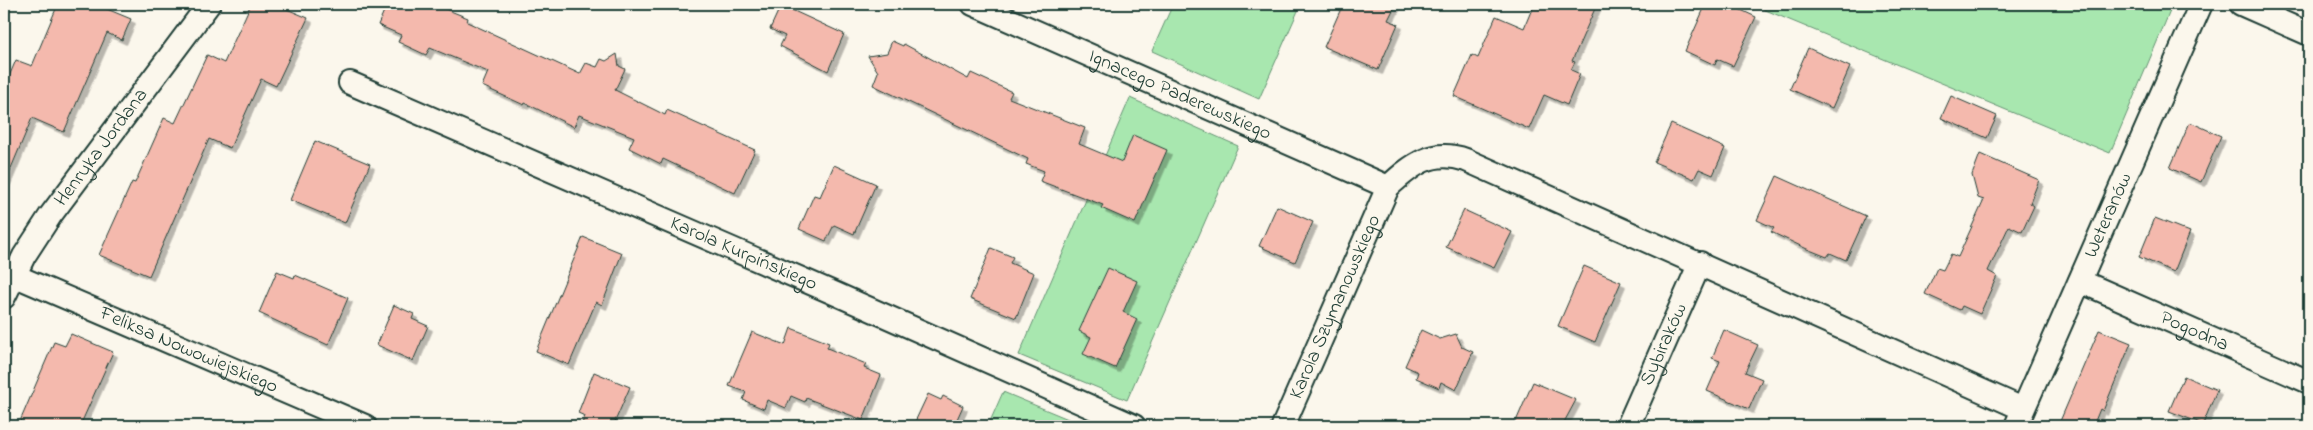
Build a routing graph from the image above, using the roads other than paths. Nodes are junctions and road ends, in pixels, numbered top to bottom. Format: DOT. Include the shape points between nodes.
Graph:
graph roads {
  1 [pos="209,4"];
  2 [pos="973,4"];
  3 [pos="2201,4"];
  4 [pos="2241,4"];
  5 [pos="2309,34"];
  6 [pos="350,83"];
  7 [pos="1388,187"];
  8 [pos="1700,263"];
  9 [pos="9,273"];
  10 [pos="2080,280"];
  11 [pos="4,297"];
  12 [pos="2309,382"];
  13 [pos="2020,418"];
  14 [pos="365,426"];
  15 [pos="1134,426"];
  16 [pos="1283,426"];
  17 [pos="1628,426"];
  1 -- 9 [label="street, Henryka Jordana"];
  2 -- 7 [label="street, Ignacego Paderewskiego"];
  3 -- 10 [label="street, Weteranów"];
  4 -- 5 [label="street"];
  6 -- 15 [label="street, Karola Kurpińskiego"];
  7 -- 8 [label="street" via="1421,161 1456,157"];
  7 -- 16 [label="street, Karola Szymanowskiego"];
  8 -- 13 [label="street"];
  8 -- 17 [label="street, Sybiraków"];
  9 -- 11 [label="street, Henryka Jordana"];
  9 -- 14 [label="street, Feliksa Nowowiejskiego"];
  10 -- 12 [label="street, Pogodna"];
  10 -- 13 [label="street, Weteranów"];
}
